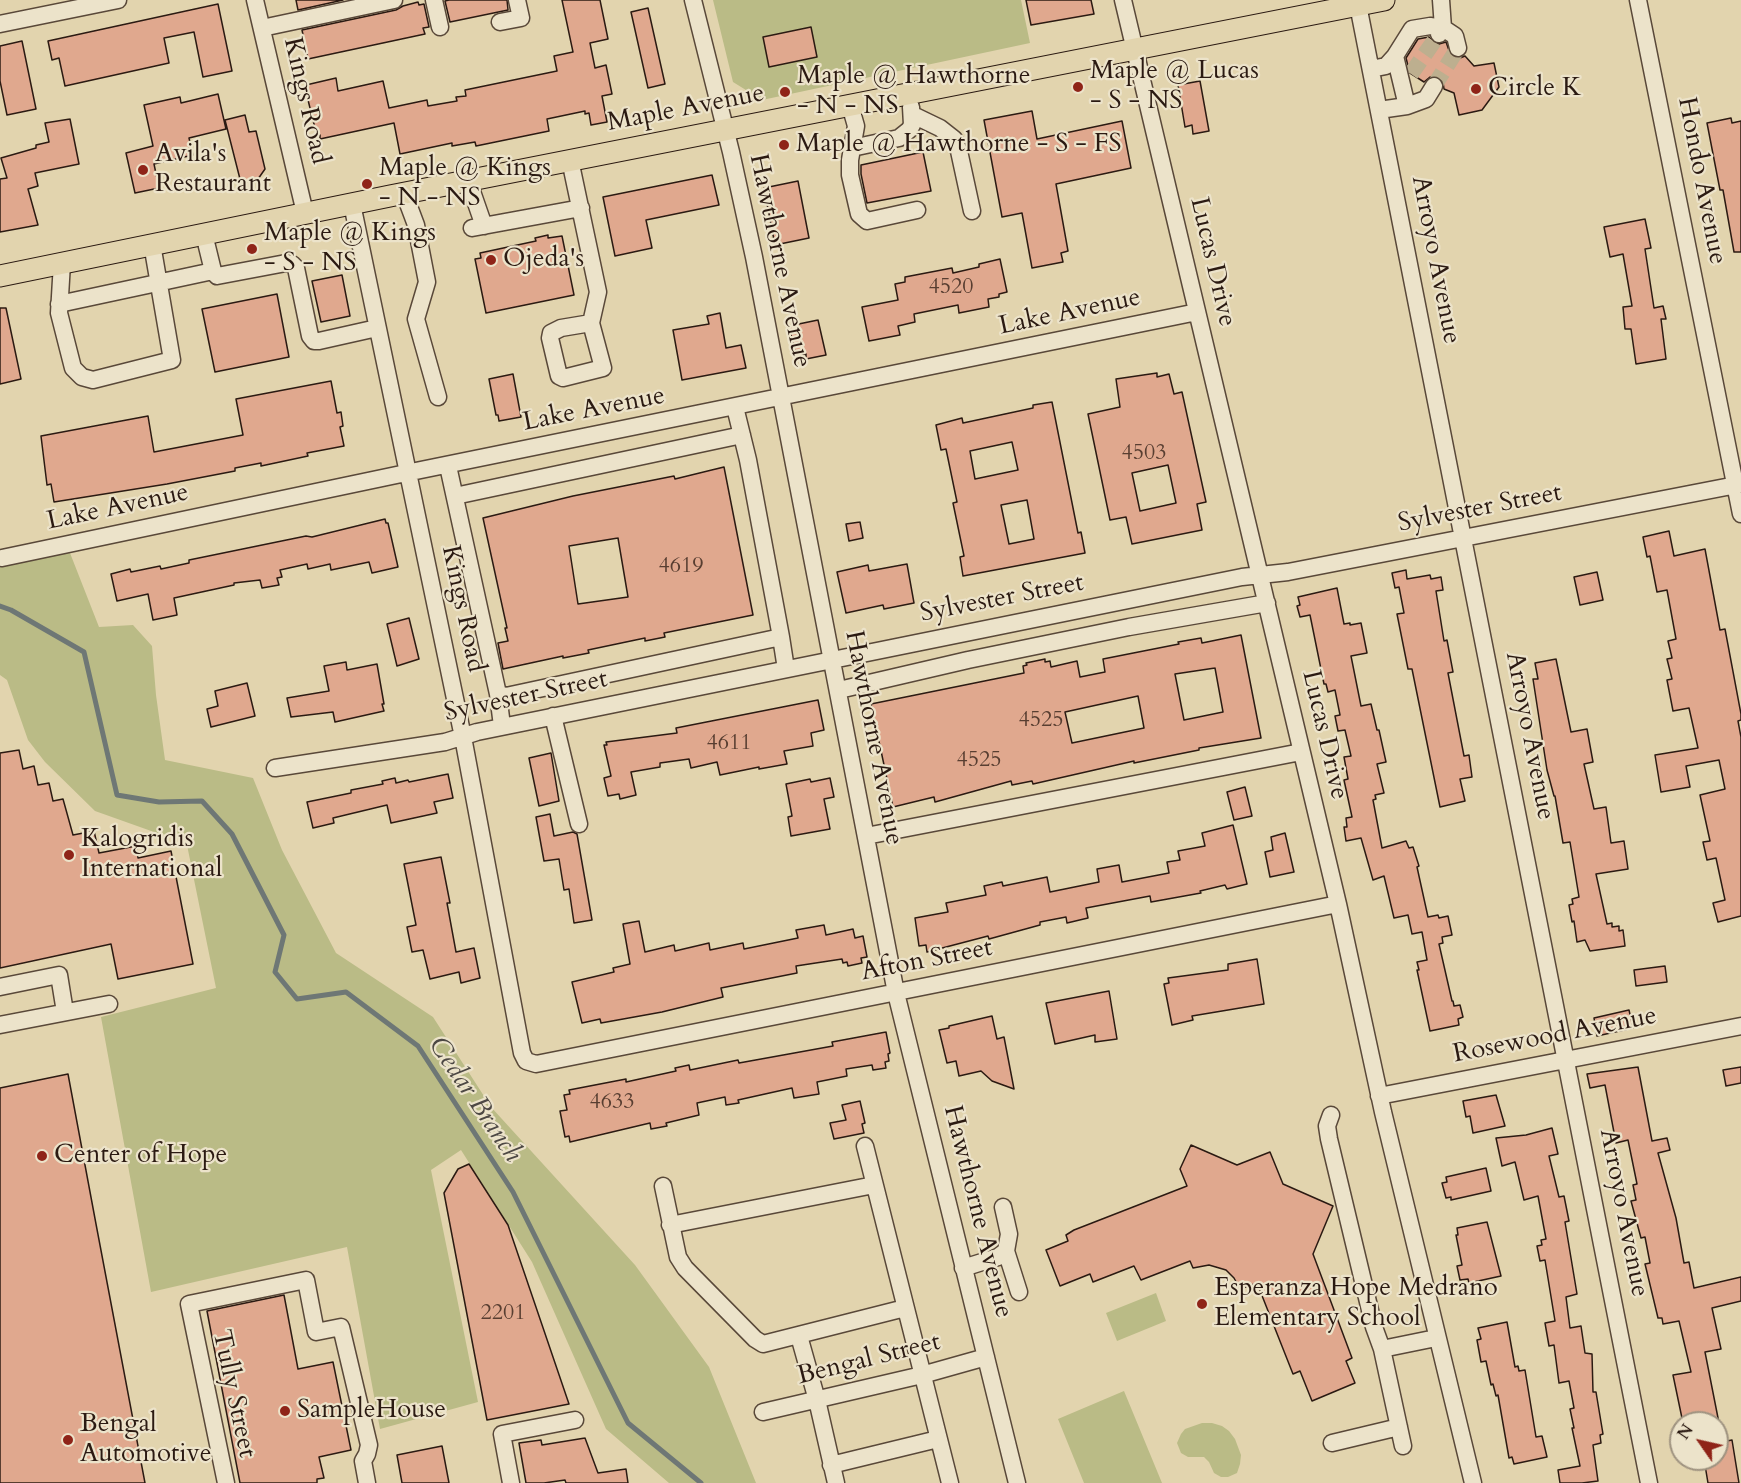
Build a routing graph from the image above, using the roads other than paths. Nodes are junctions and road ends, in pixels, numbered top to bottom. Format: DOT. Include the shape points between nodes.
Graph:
graph roads {
  1 [pos="118,0"];
  2 [pos="255,0"];
  3 [pos="394,0"];
  4 [pos="434,0"];
  5 [pos="517,0"];
  6 [pos="693,0"];
  7 [pos="1123,0"];
  8 [pos="1384,0"];
  9 [pos="1441,0"];
  10 [pos="1638,0"];
  11 [pos="1358,3"];
  12 [pos="500,22"];
  13 [pos="0,24"];
  14 [pos="261,27"];
  15 [pos="440,27"];
  16 [pos="1441,31"];
  17 [pos="1458,48"];
  18 [pos="1134,49"];
  19 [pos="1395,56"];
  20 [pos="1371,69"];
  21 [pos="1434,86"];
  22 [pos="908,94"];
  23 [pos="850,105"];
  24 [pos="1407,106"];
  25 [pos="1379,110"];
  26 [pos="913,115"];
  27 [pos="725,130"];
  28 [pos="852,148"];
  29 [pos="570,160"];
  30 [pos="468,180"];
  31 [pos="404,193"];
  32 [pos="352,204"];
  33 [pos="580,208"];
  34 [pos="917,210"];
  35 [pos="972,211"];
  36 [pos="305,213"];
  37 [pos="204,234"];
  38 [pos="152,244"];
  39 [pos="62,263"];
  40 [pos="213,271"];
  41 [pos="0,276"];
  42 [pos="158,282"];
  43 [pos="59,304"];
  44 [pos="1197,312"];
  45 [pos="591,323"];
  46 [pos="377,328"];
  47 [pos="438,397"];
  48 [pos="782,398"];
  49 [pos="735,407"];
  50 [pos="742,435"];
  51 [pos="448,466"];
  52 [pos="406,473"];
  53 [pos="1738,485"];
  54 [pos="455,496"];
  55 [pos="1741,514"];
  56 [pos="1465,538"];
  57 [pos="2,558"];
  58 [pos="1259,574"];
  59 [pos="1267,603"];
  60 [pos="781,636"];
  61 [pos="833,659"];
  62 [pos="786,669"];
  63 [pos="839,690"];
  64 [pos="498,693"];
  65 [pos="553,716"];
  66 [pos="502,726"];
  67 [pos="463,737"];
  68 [pos="1301,752"];
  69 [pos="275,768"];
  70 [pos="579,824"];
  71 [pos="866,836"];
  72 [pos="1338,904"];
  73 [pos="0,987"];
  74 [pos="896,993"];
  75 [pos="109,1004"];
  76 [pos="65,1012"];
  77 [pos="0,1024"];
  78 [pos="1741,1026"];
  79 [pos="1566,1059"];
  80 [pos="526,1061"];
  81 [pos="1379,1096"];
  82 [pos="1331,1115"];
  83 [pos="865,1146"];
  84 [pos="874,1185"];
  85 [pos="663,1186"];
  86 [pos="1003,1208"];
  87 [pos="670,1225"];
  88 [pos="1006,1251"];
  89 [pos="963,1268"];
  90 [pos="1019,1292"];
  91 [pos="905,1308"];
  92 [pos="799,1336"];
  93 [pos="1436,1338"];
  94 [pos="1382,1349"];
  95 [pos="986,1356"];
  96 [pos="922,1375"];
  97 [pos="816,1400"];
  98 [pos="764,1412"];
  99 [pos="575,1420"];
  100 [pos="1399,1427"];
  101 [pos="938,1439"];
  102 [pos="1332,1443"];
  103 [pos="1403,1446"];
  104 [pos="831,1465"];
  105 [pos="226,1483"];
  106 [pos="368,1483"];
  107 [pos="511,1483"];
  108 [pos="836,1483"];
  109 [pos="950,1483"];
  110 [pos="1017,1483"];
  111 [pos="1473,1483"];
  112 [pos="1649,1483"];
  1 -- 13 [label="street"];
  2 -- 14 [label="street, Kings Road"];
  3 -- 14 [label="street"];
  4 -- 15 [label="street"];
  5 -- 12 [label="street" via="521,18"];
  6 -- 27 [label="street, Hawthorne Avenue"];
  7 -- 18 [label="street, Lucas Drive"];
  8 -- 11 [label="main road, Maple Avenue"];
  9 -- 16 [label="street"];
  10 -- 53 [label="street, Hondo Avenue"];
  11 -- 18 [label="main road, Maple Avenue"];
  11 -- 20 [label="street, Arroyo Avenue"];
  14 -- 36 [label="street, Kings Road"];
  16 -- 17 [label="street" via="1455,36"];
  16 -- 19 [label="street" via="1430,26 1412,29"];
  18 -- 22 [label="main road, Maple Avenue"];
  18 -- 44 [label="street, Lucas Drive"];
  19 -- 20 [label="street" via="1386,66"];
  19 -- 24 [label="street" via="1407,81"];
  20 -- 25 [label="street, Arroyo Avenue"];
  21 -- 24 [label="street" via="1426,99"];
  22 -- 23 [label="main road, Maple Avenue"];
  22 -- 26 [label="street"];
  23 -- 27 [label="main road, Maple Avenue"];
  23 -- 28 [label="street" via="856,126"];
  24 -- 25 [label="street"];
  25 -- 56 [label="street, Arroyo Avenue"];
  26 -- 28 [label="street" via="909,130 898,138"];
  26 -- 35 [label="street" via="954,139"];
  27 -- 29 [label="main road, Maple Avenue"];
  27 -- 48 [label="street, Hawthorne Avenue"];
  28 -- 34 [label="street" via="850,176 863,220"];
  29 -- 30 [label="main road, Maple Avenue"];
  29 -- 33 [label="street"];
  30 -- 31 [label="main road, Maple Avenue"];
  30 -- 33 [label="street" via="478,227"];
  31 -- 32 [label="main road, Maple Avenue"];
  31 -- 47 [label="street" via="416,225 428,282 416,319"];
  32 -- 36 [label="main road, Maple Avenue"];
  32 -- 46 [label="street, Kings Road"];
  33 -- 45 [label="street" via="598,292"];
  36 -- 37 [label="main road, Maple Avenue"];
  37 -- 38 [label="main road, Maple Avenue"];
  37 -- 40 [label="street"];
  38 -- 39 [label="main road, Maple Avenue"];
  38 -- 42 [label="street"];
  39 -- 41 [label="main road, Maple Avenue"];
  39 -- 43 [label="street"];
  40 -- 42 [label="street"];
  40 -- 46 [label="street" via="218,276 292,264 314,340"];
  42 -- 43 [label="street"];
  42 -- 43 [label="street" via="172,360 93,380 82,377 73,368"];
  44 -- 48 [label="street, Lake Avenue"];
  44 -- 58 [label="street, Lucas Drive"];
  46 -- 52 [label="street, Kings Road"];
  48 -- 49 [label="street, Lake Avenue"];
  48 -- 61 [label="street, Hawthorne Avenue"];
  49 -- 50 [label="street"];
  49 -- 51 [label="street, Lake Avenue"];
  50 -- 54 [label="street"];
  50 -- 60 [label="street"];
  51 -- 52 [label="street, Lake Avenue"];
  51 -- 54 [label="street"];
  52 -- 57 [label="street, Lake Avenue"];
  52 -- 67 [label="street, Kings Road"];
  53 -- 55 [label="street, Hondo Avenue"];
  53 -- 56 [label="street, Sylvester Street"];
  54 -- 64 [label="street"];
  56 -- 58 [label="street, Sylvester Street" via="1288,572"];
  56 -- 79 [label="street, Arroyo Avenue"];
  58 -- 59 [label="street, Lucas Drive"];
  58 -- 61 [label="street, Sylvester Street"];
  59 -- 63 [label="street" via="979,657"];
  59 -- 68 [label="street, Lucas Drive"];
  60 -- 62 [label="street"];
  60 -- 64 [label="street" via="506,696"];
  61 -- 62 [label="street, Sylvester Street"];
  61 -- 63 [label="street, Hawthorne Avenue"];
  62 -- 65 [label="street, Sylvester Street"];
  63 -- 71 [label="street, Hawthorne Avenue"];
  64 -- 66 [label="street"];
  65 -- 66 [label="street, Sylvester Street"];
  65 -- 70 [label="street"];
  66 -- 67 [label="street, Sylvester Street"];
  67 -- 69 [label="street, Sylvester Street"];
  67 -- 80 [label="street, Kings Road"];
  68 -- 71 [label="street"];
  68 -- 72 [label="street, Lucas Drive"];
  71 -- 74 [label="street, Hawthorne Avenue"];
  72 -- 74 [label="street, Afton Street"];
  72 -- 81 [label="street, Lucas Drive"];
  73 -- 76 [label="street" via="59,975"];
  74 -- 80 [label="street, Afton Street" via="536,1064"];
  74 -- 89 [label="street, Hawthorne Avenue"];
  75 -- 76 [label="street"];
  76 -- 77 [label="street"];
  78 -- 79 [label="street, Rosewood Avenue"];
  79 -- 81 [label="street, Rosewood Avenue"];
  79 -- 112 [label="street, Arroyo Avenue"];
  81 -- 93 [label="street, Lucas Drive"];
  82 -- 94 [label="street" via="1327,1126 1329,1139"];
  83 -- 84 [label="street"];
  84 -- 87 [label="street"];
  84 -- 91 [label="street"];
  85 -- 87 [label="street"];
  86 -- 88 [label="street" via="1009,1234"];
  87 -- 92 [label="street" via="685,1268 755,1339 764,1344"];
  88 -- 89 [label="street"];
  88 -- 90 [label="street"];
  89 -- 95 [label="street, Hawthorne Avenue"];
  91 -- 92 [label="street"];
  91 -- 96 [label="street"];
  92 -- 97 [label="street"];
  93 -- 94 [label="street"];
  93 -- 111 [label="street, Lucas Drive"];
  94 -- 100 [label="street"];
  95 -- 96 [label="street, Bengal Street"];
  95 -- 110 [label="street, Hawthorne Avenue"];
  96 -- 97 [label="street, Bengal Street"];
  96 -- 101 [label="street"];
  97 -- 98 [label="street, Bengal Street"];
  97 -- 104 [label="street"];
  99 -- 107 [label="street" via="502,1434"];
  100 -- 102 [label="street"];
  100 -- 103 [label="street"];
  101 -- 104 [label="street"];
  101 -- 109 [label="street"];
  104 -- 108 [label="street"];
  105 -- 106 [label="street, Tully Street" via="189,1304 306,1280 316,1332 341,1327 369,1445 363,1461"];
}
